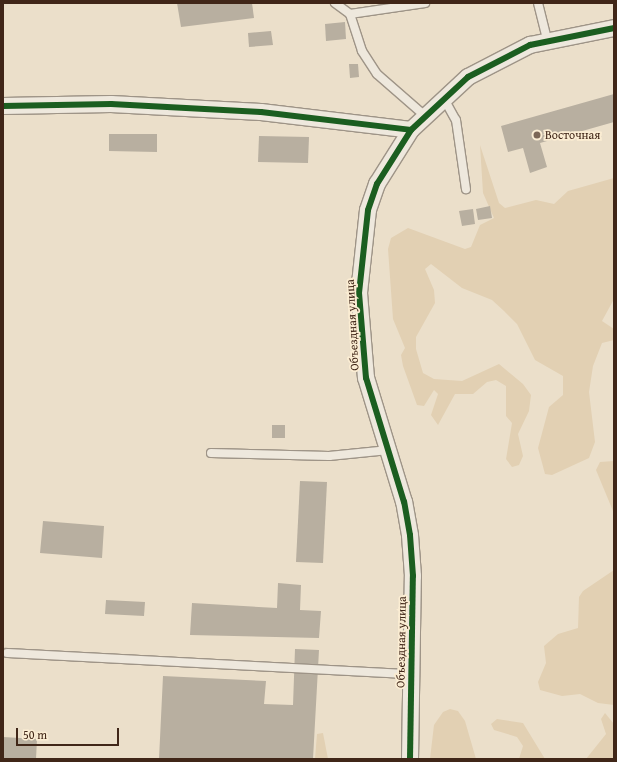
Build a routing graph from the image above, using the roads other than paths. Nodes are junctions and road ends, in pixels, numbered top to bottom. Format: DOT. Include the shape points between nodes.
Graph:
graph roads {
  1 [pos="335,3"];
  2 [pos="425,3"];
  3 [pos="538,3"];
  4 [pos="350,14"];
  5 [pos="614,28"];
  6 [pos="547,40"];
  7 [pos="443,97"];
  8 [pos="3,106"];
  9 [pos="424,116"];
  10 [pos="411,130"];
  11 [pos="466,189"];
  12 [pos="389,450"];
  13 [pos="211,453"];
  14 [pos="7,653"];
  15 [pos="411,674"];
  16 [pos="410,759"];
  1 -- 4 [label="lane"];
  2 -- 4 [label="lane"];
  3 -- 6 [label="lane"];
  4 -- 9 [label="lane" via="362,51 377,74"];
  5 -- 6 [label="street, Объездная улица"];
  6 -- 7 [label="street, Объездная улица" via="492,63"];
  7 -- 9 [label="street, Объездная улица"];
  7 -- 11 [label="lane" via="456,120"];
  8 -- 10 [label="street" via="111,104 261,112"];
  9 -- 10 [label="street, Объездная улица"];
  10 -- 12 [label="street, Объездная улица" via="377,184 361,243 359,293 366,378"];
  12 -- 13 [label="lane" via="329,456"];
  12 -- 15 [label="street, Объездная улица" via="410,535"];
  14 -- 15 [label="lane"];
  15 -- 16 [label="street, Объездная улица"];
}
